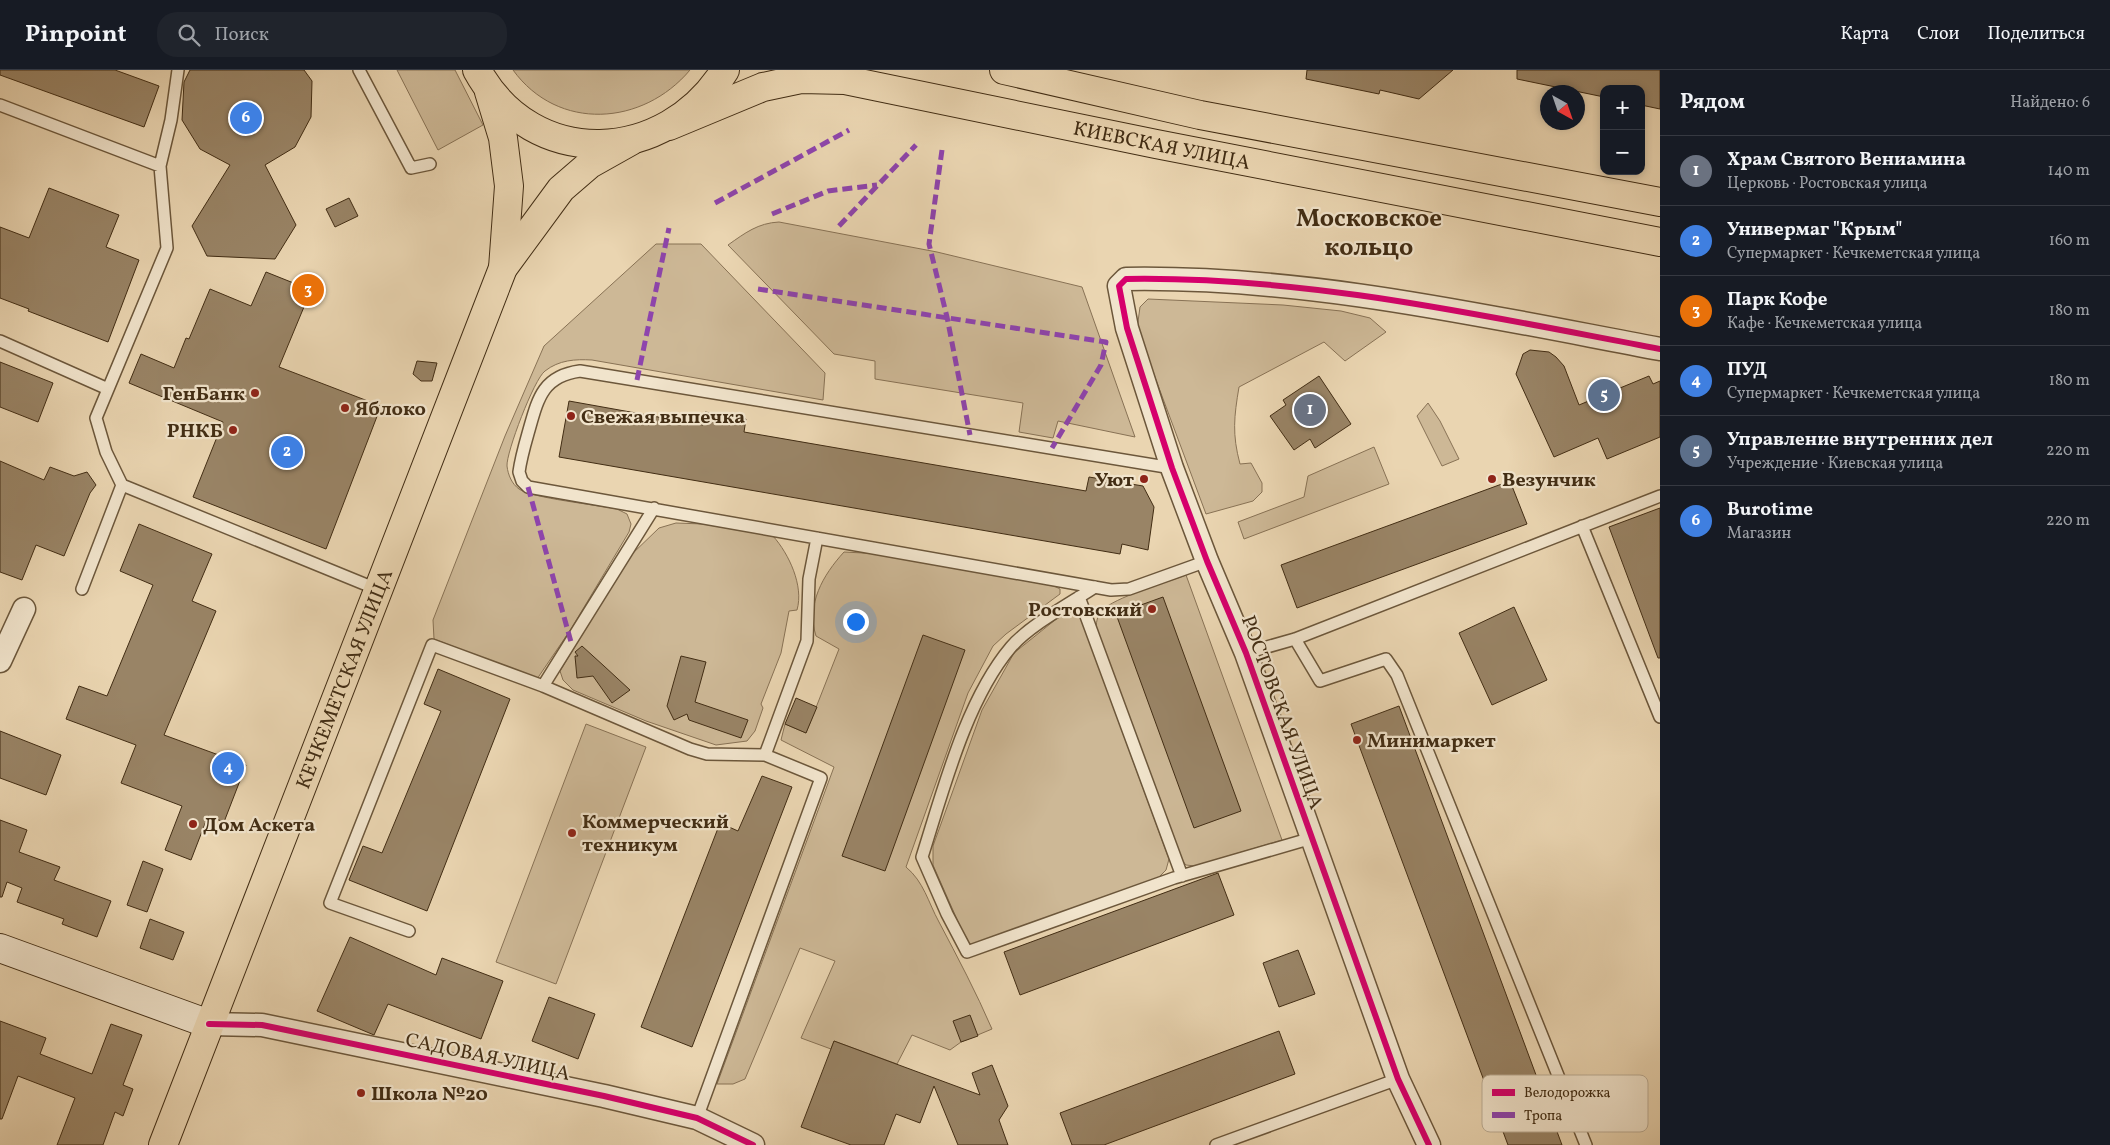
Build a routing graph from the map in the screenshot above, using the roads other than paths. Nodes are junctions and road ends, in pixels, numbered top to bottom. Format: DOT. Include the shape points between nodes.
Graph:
graph roads {
  1 [pos="178,70"];
  2 [pos="359,70"];
  3 [pos="725,70"];
  4 [pos="1004,70"];
  5 [pos="482,78"];
  6 [pos="0,105"];
  7 [pos="669,126"];
  8 [pos="631,141"];
  9 [pos="430,164"];
  10 [pos="160,166"];
  11 [pos="1660,202"];
  12 [pos="1660,242"];
  13 [pos="503,268"];
  14 [pos="0,341"];
  15 [pos="1660,349"];
  16 [pos="108,390"];
  17 [pos="1172,468"];
  18 [pos="122,485"];
  19 [pos="1660,496"];
  20 [pos="654,508"];
  21 [pos="1582,526"];
  22 [pos="817,538"];
  23 [pos="1207,561"];
  24 [pos="1095,587"];
  25 [pos="82,589"];
  26 [pos="379,590"];
  27 [pos="1079,598"];
  28 [pos="24,609"];
  29 [pos="1295,638"];
  30 [pos="1246,653"];
  31 [pos="0,661"];
  32 [pos="542,686"];
  33 [pos="1660,717"];
  34 [pos="765,755"];
  35 [pos="1312,838"];
  36 [pos="1182,876"];
  37 [pos="409,931"];
  38 [pos="0,948"];
  39 [pos="209,1024"];
  40 [pos="1558,1075"];
  41 [pos="1398,1079"];
  42 [pos="697,1118"];
  43 [pos="1581,1132"];
  44 [pos="163,1145"];
  45 [pos="753,1145"];
  46 [pos="1216,1145"];
  47 [pos="1429,1145"];
  48 [pos="1586,1145"];
  1 -- 10 [label="lane"];
  2 -- 9 [label="lane" via="410,168"];
  3 -- 7 [label="main road" via="700,101"];
  4 -- 11 [label="main road, КИЕВСКАЯ УЛИЦА" via="1200,115"];
  5 -- 8 [label="main road" via="515,116 551,136 591,144"];
  5 -- 13 [label="main road, КЕЧКЕМЕТСКАЯ УЛИЦА" via="503,138 509,186"];
  6 -- 10 [label="lane"];
  7 -- 8 [label="main road, КИЕВСКАЯ УЛИЦА"];
  7 -- 12 [label="main road, КИЕВСКАЯ УЛИЦА" via="763,87 801,80 845,80"];
  8 -- 13 [label="main road, КЕЧКЕМЕТСКАЯ УЛИЦА" via="590,164 562,189"];
  10 -- 16 [label="lane" via="167,248"];
  13 -- 26 [label="main road, КЕЧКЕМЕТСКАЯ УЛИЦА"];
  14 -- 16 [label="lane"];
  15 -- 17 [label="street, РОСТОВСКАЯ УЛИЦА" via="1306,287 1126,279 1119,286 1127,328"];
  16 -- 18 [label="lane" via="96,418 106,452"];
  17 -- 20 [label="lane" via="580,371 567,372 555,378 538,398 520,461 522,481 528,487"];
  17 -- 23 [label="street, РОСТОВСКАЯ УЛИЦА"];
  18 -- 25 [label="lane"];
  18 -- 26 [label="lane"];
  19 -- 21 [label="lane"];
  20 -- 22 [label="lane"];
  20 -- 32 [label="lane"];
  21 -- 29 [label="lane"];
  21 -- 33 [label="lane"];
  22 -- 24 [label="lane"];
  22 -- 34 [label="lane" via="809,579 808,641"];
  23 -- 24 [label="lane" via="1129,589"];
  23 -- 30 [label="street, РОСТОВСКАЯ УЛИЦА"];
  24 -- 27 [label="lane"];
  26 -- 39 [label="main road, КЕЧКЕМЕТСКАЯ УЛИЦА"];
  27 -- 36 [label="lane"];
  27 -- 36 [label="lane" via="1012,646 992,676 972,710 922,857 967,952"];
  28 -- 31 [label="street"];
  29 -- 30 [label="lane"];
  29 -- 40 [label="lane" via="1320,680 1386,659 1397,675"];
  30 -- 35 [label="street, РОСТОВСКАЯ УЛИЦА"];
  32 -- 34 [label="lane" via="690,749 716,755"];
  32 -- 37 [label="lane" via="432,645 330,903"];
  34 -- 42 [label="lane" via="821,778"];
  35 -- 36 [label="lane"];
  35 -- 41 [label="street, РОСТОВСКАЯ УЛИЦА"];
  38 -- 39 [label="main road, САДОВАЯ УЛИЦА"];
  39 -- 42 [label="street, САДОВАЯ УЛИЦА" via="262,1025"];
  39 -- 44 [label="main road, КЕЧКЕМЕТСКАЯ УЛИЦА"];
  41 -- 46 [label="lane"];
  41 -- 47 [label="street, РОСТОВСКАЯ УЛИЦА"];
  42 -- 45 [label="street, САДОВАЯ УЛИЦА"];
  43 -- 48 [label="lane"];
}
